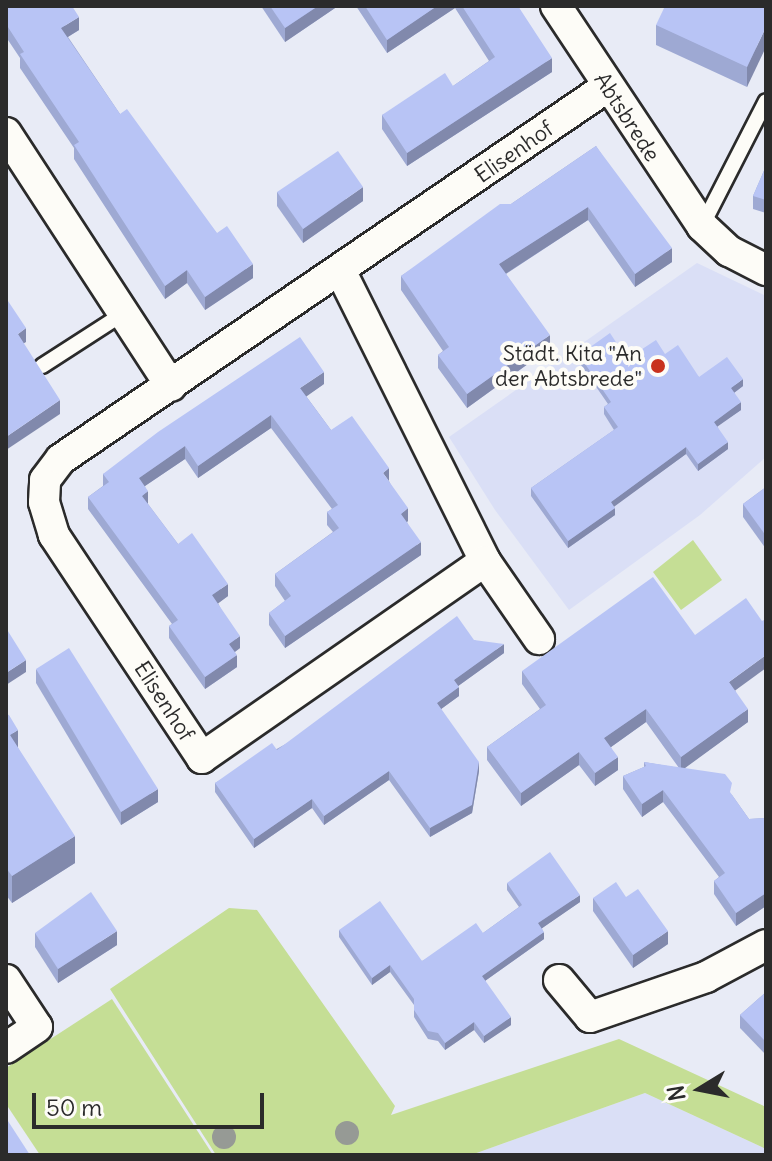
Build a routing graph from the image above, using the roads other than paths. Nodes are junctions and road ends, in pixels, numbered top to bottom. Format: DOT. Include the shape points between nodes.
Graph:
graph roads {
  1 [pos="556,6"];
  2 [pos="607,87"];
  3 [pos="766,101"];
  4 [pos="6,133"];
  5 [pos="702,226"];
  6 [pos="766,270"];
  7 [pos="341,272"];
  8 [pos="124,313"];
  9 [pos="42,366"];
  10 [pos="171,386"];
  11 [pos="485,561"];
  12 [pos="539,639"];
  13 [pos="766,945"];
  14 [pos="6,980"];
  15 [pos="559,980"];
  16 [pos="6,1048"];
  1 -- 2 [label="street, Abtsbrede"];
  2 -- 5 [label="street, Abtsbrede"];
  2 -- 7 [label="street, Elisenhof"];
  3 -- 5 [label="lane"];
  4 -- 8 [label="street"];
  5 -- 6 [label="street, Abtsbrede" via="729,251"];
  7 -- 10 [label="street, Elisenhof"];
  7 -- 11 [label="street"];
  8 -- 9 [label="lane"];
  8 -- 10 [label="street"];
  10 -- 11 [label="street, Elisenhof" via="61,459 45,480 44,502 54,535 202,758"];
  11 -- 12 [label="street"];
  13 -- 15 [label="street" via="706,977 590,1017"];
  14 -- 16 [label="street" via="37,1027"];
}
